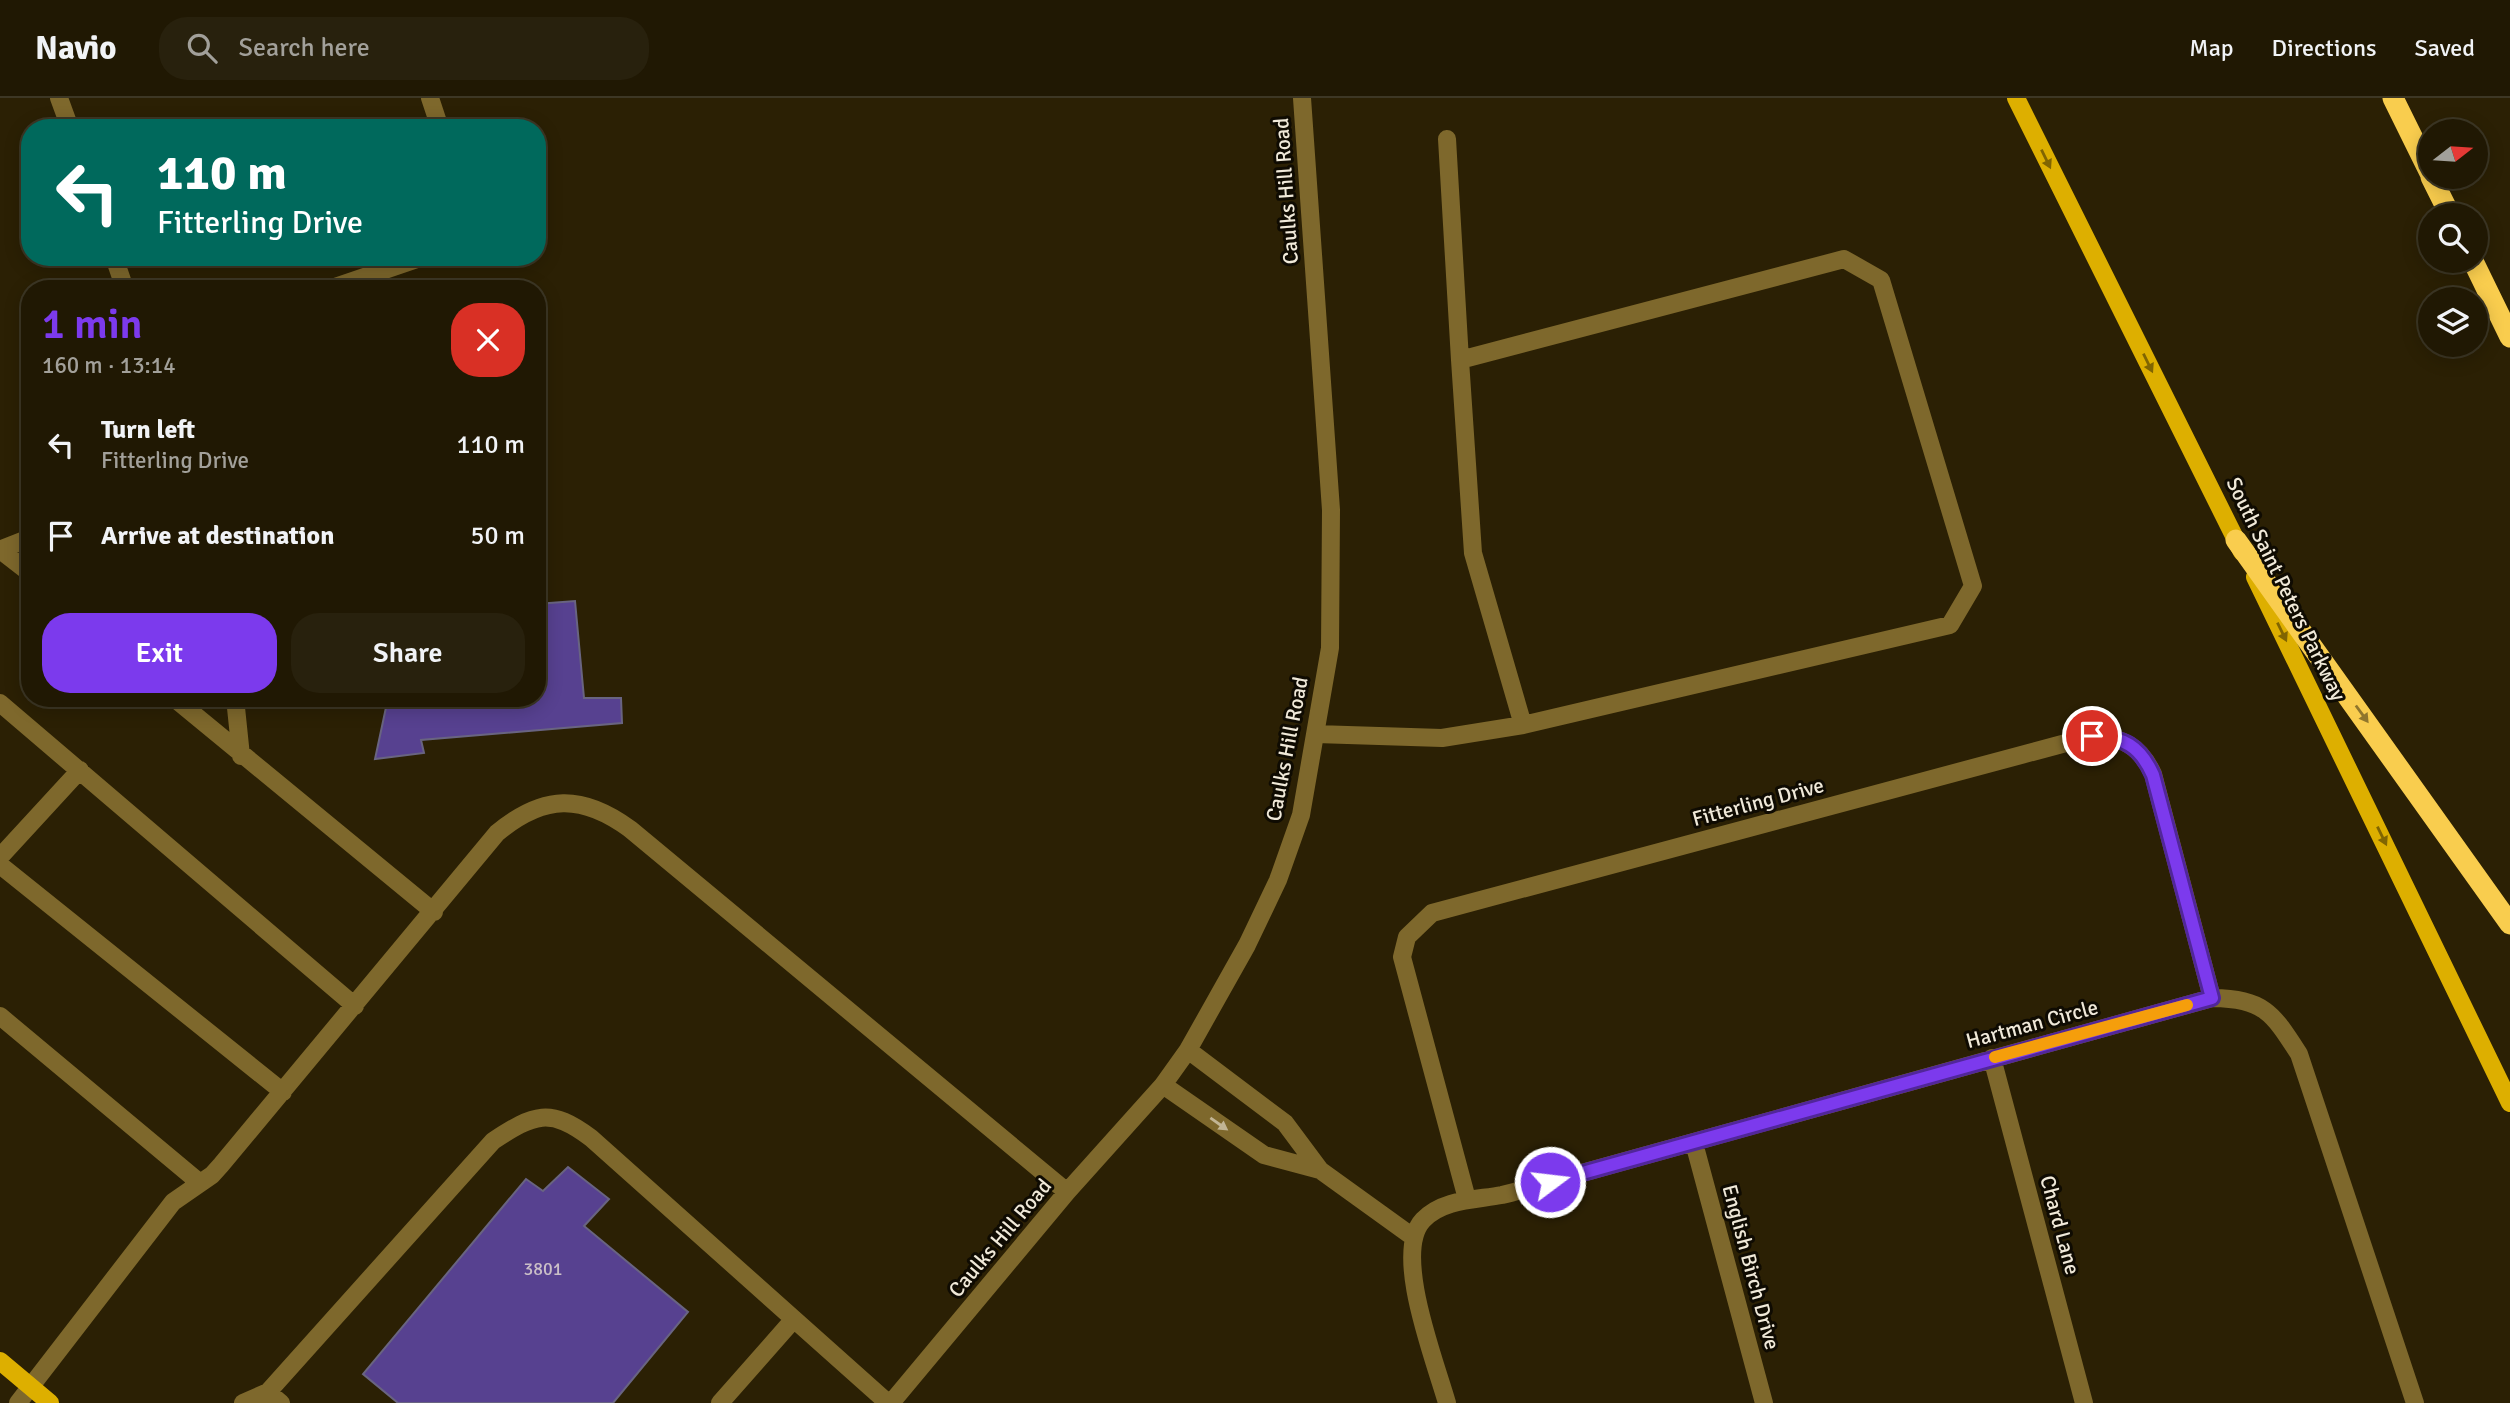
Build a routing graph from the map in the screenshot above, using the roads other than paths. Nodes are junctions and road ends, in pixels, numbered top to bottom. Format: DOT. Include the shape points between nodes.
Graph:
graph roads {
  1 [pos="59,98"];
  2 [pos="430,98"];
  3 [pos="1303,98"];
  4 [pos="2016,98"];
  5 [pos="2393,98"];
  6 [pos="67,119"];
  7 [pos="437,119"];
  8 [pos="1447,139"];
  9 [pos="2418,149"];
  10 [pos="396,266"];
  11 [pos="2479,273"];
  12 [pos="355,280"];
  13 [pos="2510,337"];
  14 [pos="1460,360"];
  15 [pos="2236,540"];
  16 [pos="21,542"];
  17 [pos="1,550"];
  18 [pos="21,566"];
  19 [pos="0,703"];
  20 [pos="184,707"];
  21 [pos="236,707"];
  22 [pos="1522,725"];
  23 [pos="1316,734"];
  24 [pos="241,756"];
  25 [pos="80,771"];
  26 [pos="0,857"];
  27 [pos="0,865"];
  28 [pos="434,912"];
  29 [pos="2510,924"];
  30 [pos="2212,998"];
  31 [pos="355,1006"];
  32 [pos="0,1016"];
  33 [pos="1188,1050"];
  34 [pos="1992,1058"];
  35 [pos="1163,1085"];
  36 [pos="284,1092"];
  37 [pos="2510,1103"];
  38 [pos="1694,1143"];
  39 [pos="1320,1170"];
  40 [pos="200,1183"];
  41 [pos="1067,1192"];
  42 [pos="1467,1199"];
  43 [pos="1413,1237"];
  44 [pos="794,1319"];
  45 [pos="0,1361"];
  46 [pos="29,1386"];
  47 [pos="271,1399"];
  48 [pos="18,1403"];
  49 [pos="50,1403"];
  50 [pos="243,1403"];
  51 [pos="720,1403"];
  52 [pos="889,1403"];
  53 [pos="1447,1403"];
  54 [pos="1764,1403"];
  55 [pos="2084,1403"];
  56 [pos="2415,1403"];
  1 -- 6 [label="street"];
  2 -- 7 [label="street"];
  3 -- 23 [label="street, Caulks Hill Road" via="1331,510 1330,648"];
  4 -- 15 [label="main road, South Saint Peters Parkway, one-way"];
  5 -- 9 [label="highway"];
  8 -- 14 [label="street"];
  10 -- 12 [label="street"];
  11 -- 13 [label="highway"];
  14 -- 22 [label="street" via="1473,553"];
  14 -- 22 [label="street" via="1844,259 1881,280 1973,586 1950,625"];
  15 -- 29 [label="highway, one-way"];
  15 -- 37 [label="main road, South Saint Peters Parkway, one-way"];
  16 -- 17 [label="street"];
  17 -- 18 [label="street"];
  19 -- 25 [label="street"];
  20 -- 24 [label="street"];
  21 -- 24 [label="street"];
  22 -- 23 [label="street" via="1442,738"];
  23 -- 33 [label="street, Caulks Hill Road" via="1301,815 1278,880"];
  24 -- 28 [label="street"];
  25 -- 26 [label="street"];
  25 -- 31 [label="street"];
  27 -- 36 [label="street"];
  28 -- 31 [label="street"];
  28 -- 41 [label="street" via="516,817 539,806 570,802 592,806 630,829"];
  30 -- 34 [label="street, Hartman Circle"];
  30 -- 42 [label="street, Fitterling Drive" via="2153,775 2145,757 2131,743 2113,736 2092,736 1445,909 1418,924 1407,937 1402,957"];
  30 -- 56 [label="street, Hartman Circle" via="2244,999 2276,1018 2299,1054"];
  31 -- 36 [label="street"];
  32 -- 40 [label="street"];
  33 -- 35 [label="street, Caulks Hill Road"];
  33 -- 39 [label="street" via="1285,1123"];
  34 -- 38 [label="street, Hartman Circle"];
  34 -- 55 [label="street, Chard Lane"];
  35 -- 39 [label="street, one-way" via="1264,1155"];
  35 -- 41 [label="street, Caulks Hill Road"];
  36 -- 40 [label="street"];
  38 -- 42 [label="street, Hartman Circle" via="1502,1195"];
  38 -- 54 [label="street, English Birch Drive"];
  39 -- 43 [label="street"];
  40 -- 46 [label="street" via="173,1202"];
  41 -- 52 [label="street, Caulks Hill Road"];
  42 -- 43 [label="street, Hartman Circle" via="1436,1210 1422,1221"];
  43 -- 53 [label="street" via="1413,1279"];
  44 -- 47 [label="street" via="591,1138 569,1121 539,1117 494,1141"];
  44 -- 51 [label="street"];
  44 -- 52 [label="street"];
  45 -- 46 [label="main road"];
  46 -- 48 [label="street"];
  46 -- 49 [label="main road"];
  47 -- 50 [label="street"];
}
